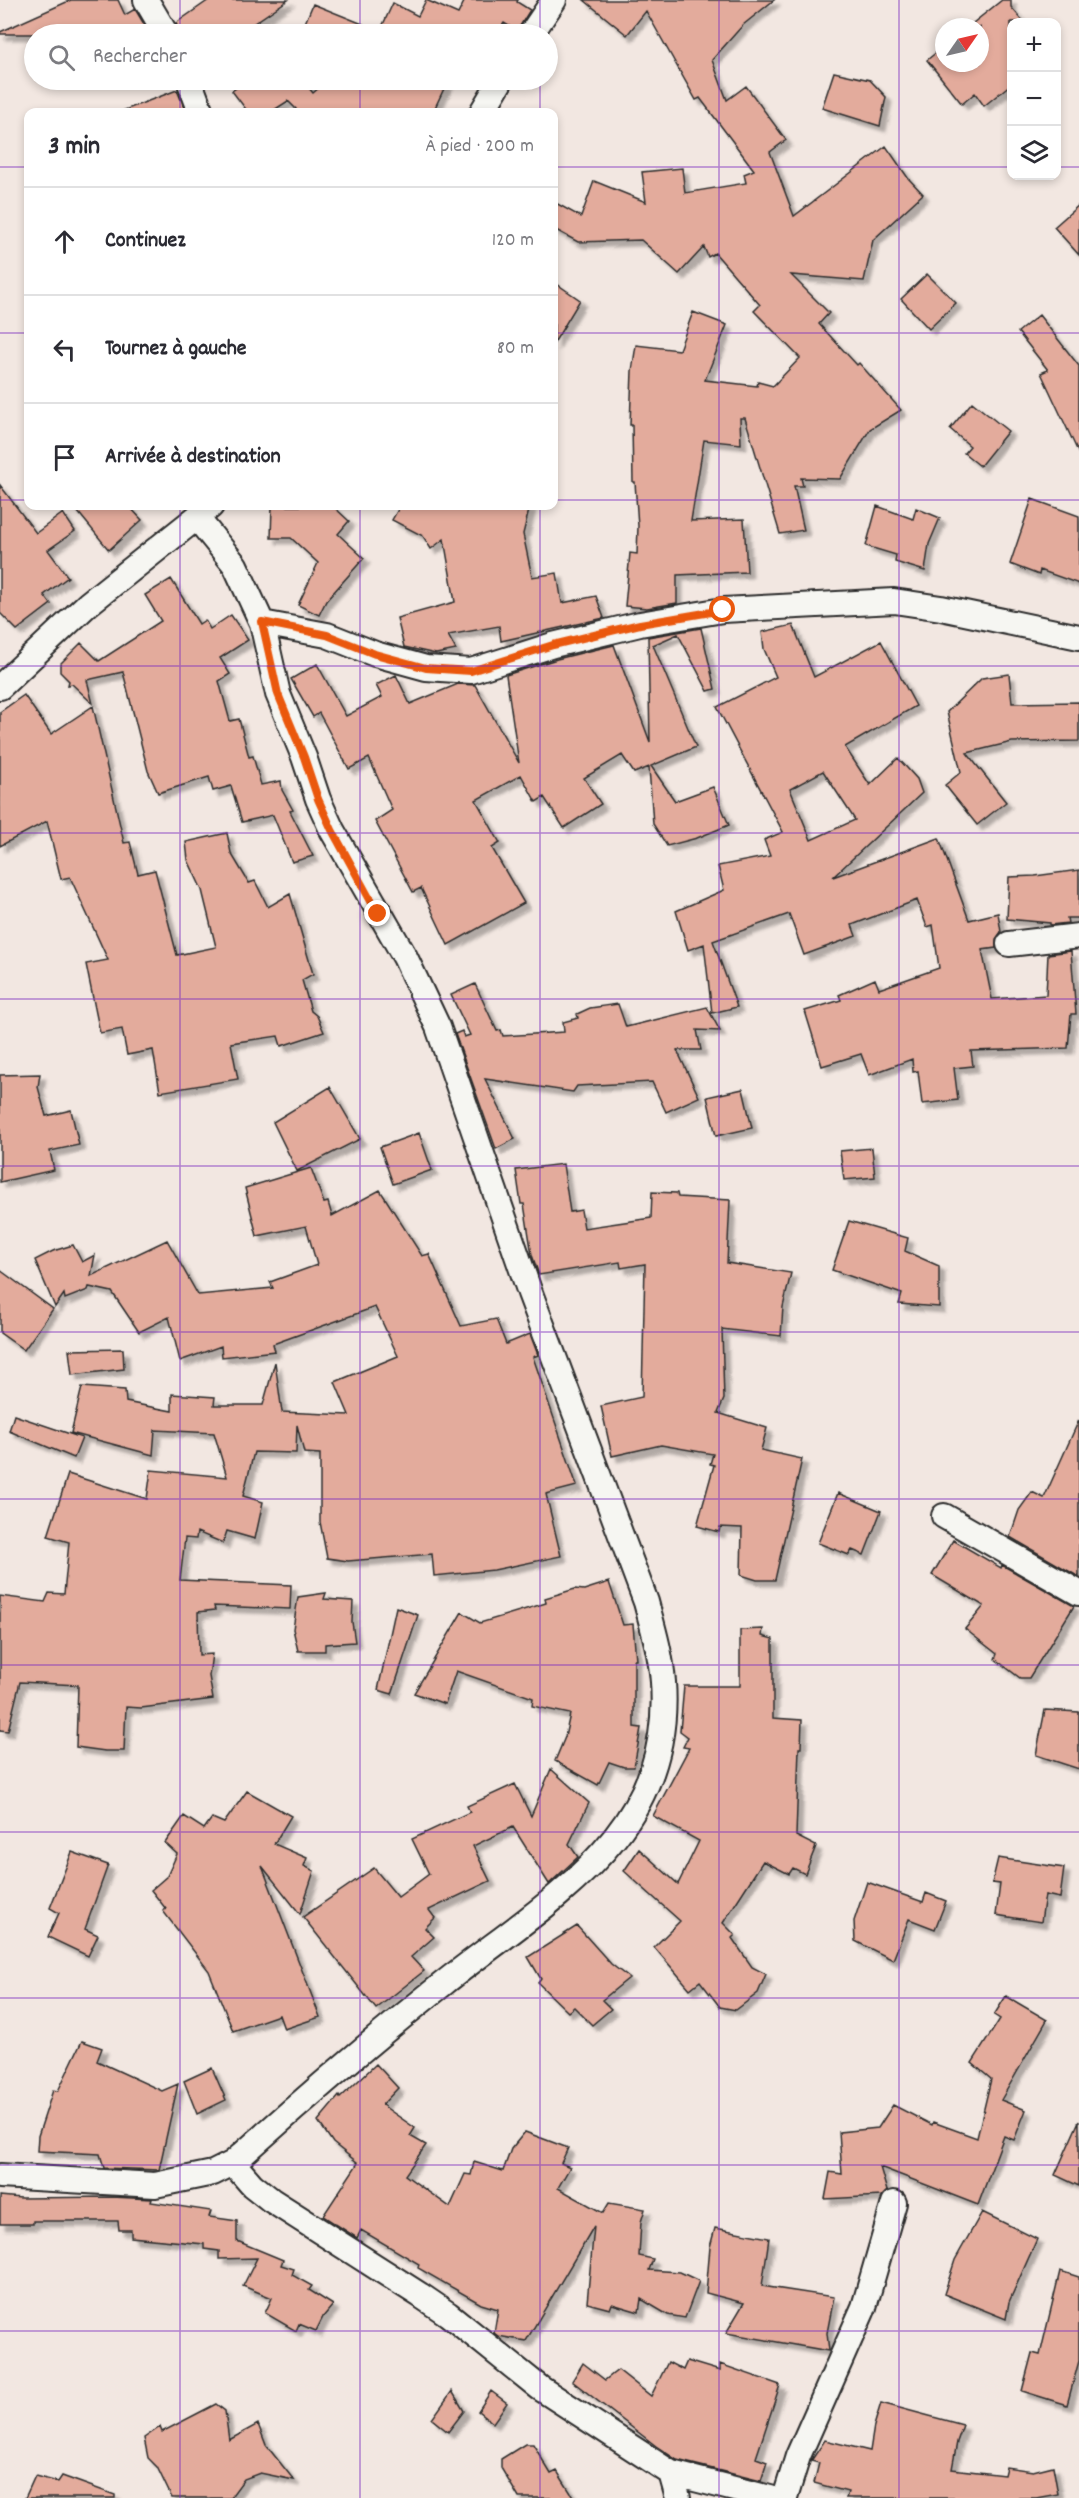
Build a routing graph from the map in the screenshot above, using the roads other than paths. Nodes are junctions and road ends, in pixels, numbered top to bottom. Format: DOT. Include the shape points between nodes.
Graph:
graph roads {
  1 [pos="146,0"];
  2 [pos="554,0"];
  3 [pos="160,24"];
  4 [pos="538,24"];
  5 [pos="193,90"];
  6 [pos="495,90"];
  7 [pos="200,108"];
  8 [pos="484,108"];
  9 [pos="203,512"];
  10 [pos="262,622"];
  11 [pos="1079,637"];
  12 [pos="0,687"];
  13 [pos="1079,936"];
  14 [pos="1009,944"];
  15 [pos="944,1516"];
  16 [pos="1079,1593"];
  17 [pos="233,2163"];
  18 [pos="0,2176"];
  19 [pos="894,2203"];
  20 [pos="671,2473"];
  21 [pos="678,2498"];
  22 [pos="770,2498"];
  23 [pos="785,2498"];
  1 -- 3 [label="street"];
  2 -- 4 [label="street"];
  5 -- 7 [label="street"];
  6 -- 8 [label="street"];
  9 -- 10 [label="street" via="235,565"];
  9 -- 12 [label="street" via="88,604"];
  10 -- 11 [label="street" via="327,635 426,668 471,671 553,645 640,624 723,610 894,601"];
  10 -- 17 [label="street" via="278,694 318,799 405,957 438,1027 530,1293 646,1602 663,1681 663,1715 660,1743 648,1781 618,1834 593,1864 417,2005"];
  13 -- 14 [label="street"];
  15 -- 16 [label="street"];
  17 -- 18 [label="street" via="213,2173 155,2185"];
  17 -- 20 [label="street" via="271,2200 429,2301 540,2388"];
  19 -- 23 [label="street" via="864,2307 798,2456"];
  20 -- 21 [label="street"];
  20 -- 22 [label="street"];
}
